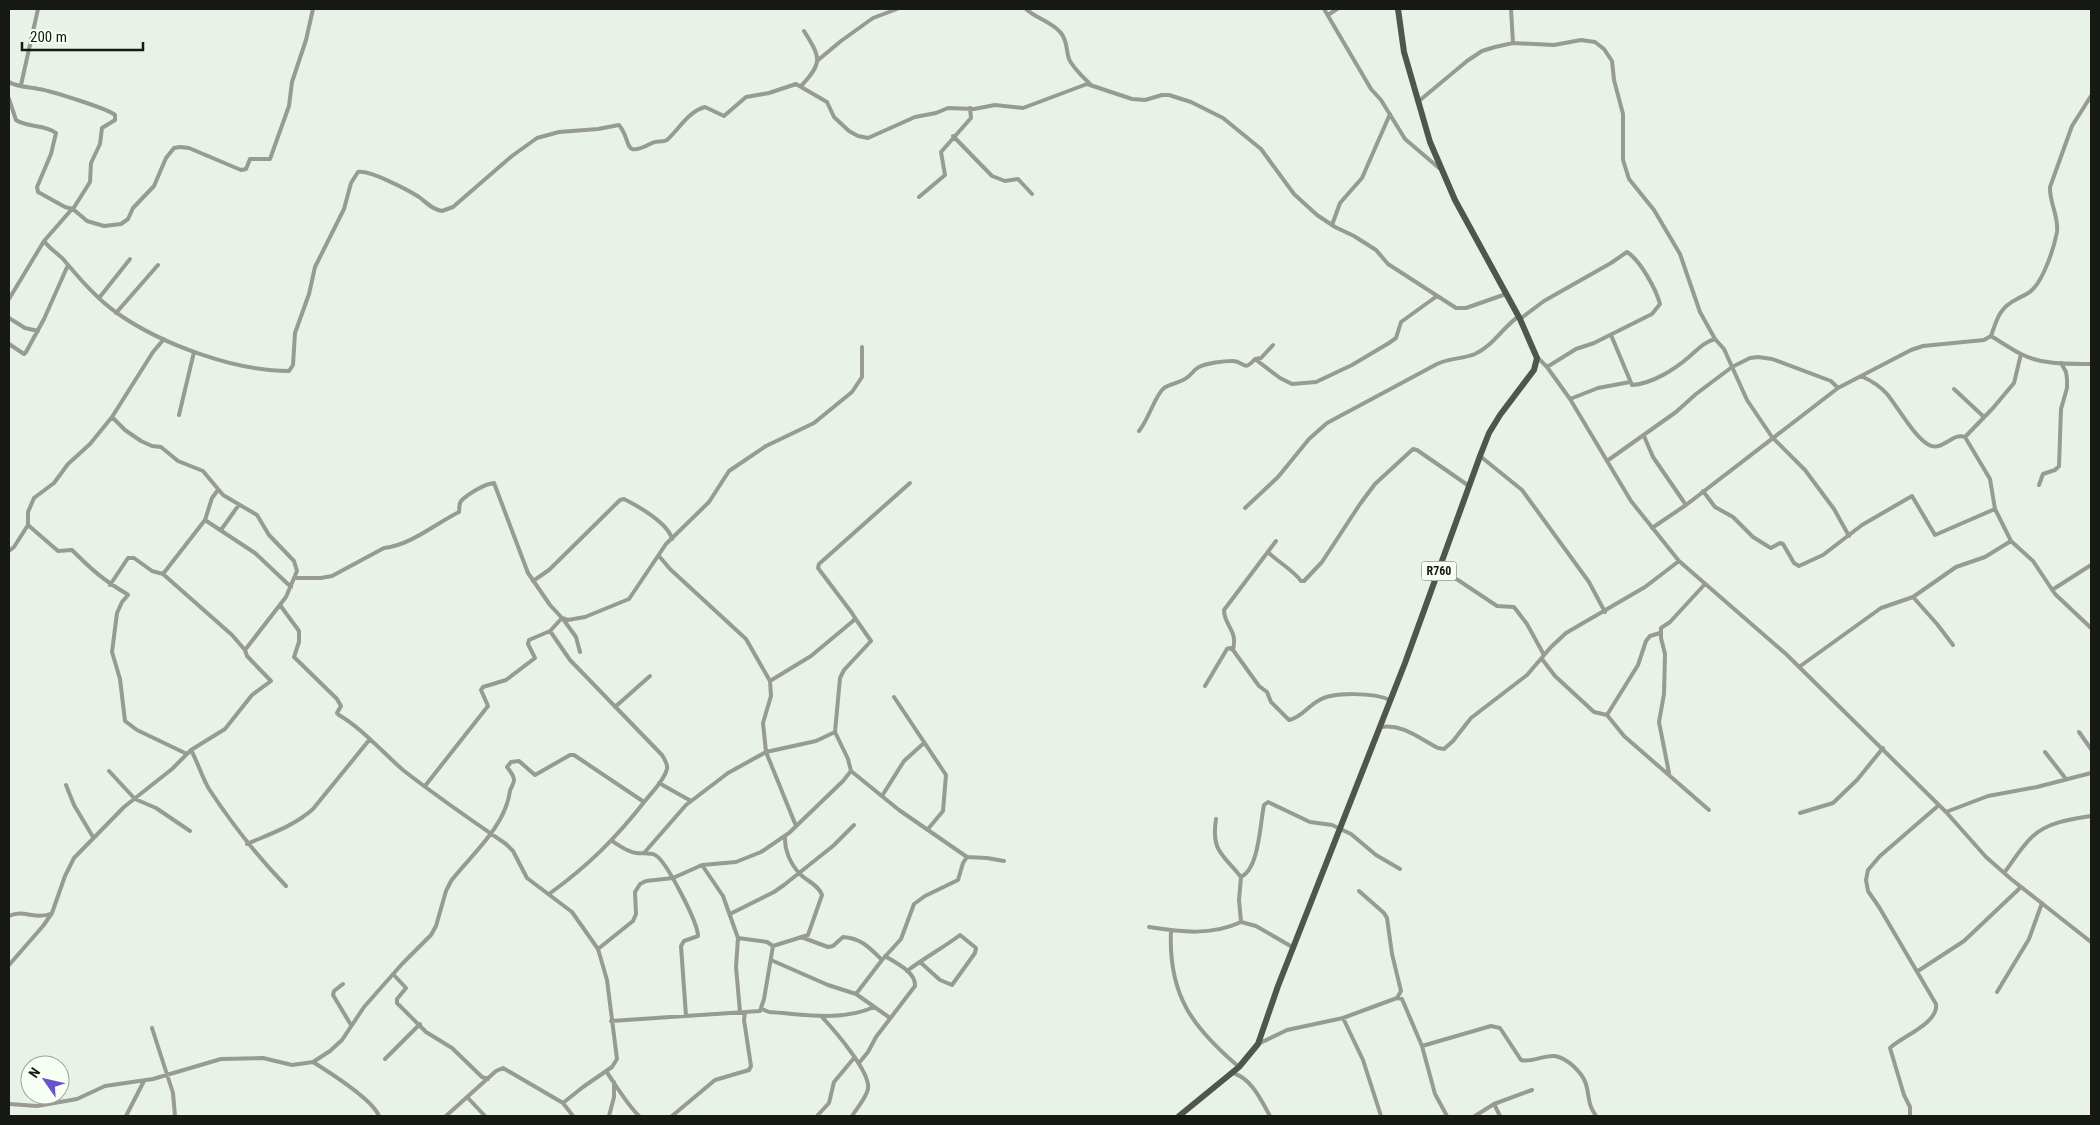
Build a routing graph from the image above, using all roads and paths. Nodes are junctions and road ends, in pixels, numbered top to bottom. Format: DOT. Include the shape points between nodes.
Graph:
graph roads {
  1 [pos="38,9"];
  2 [pos="313,9"];
  3 [pos="897,9"];
  4 [pos="1026,9"];
  5 [pos="1324,9"];
  6 [pos="1337,9"];
  7 [pos="1398,9"];
  8 [pos="1511,9"];
  9 [pos="1328,15"];
  10 [pos="804,31"];
  11 [pos="1513,43"];
  12 [pos="818,61"];
  13 [pos="9,82"];
  14 [pos="1090,84"];
  15 [pos="21,85"];
  16 [pos="801,86"];
  17 [pos="2091,96"];
  18 [pos="9,99"];
  19 [pos="1417,102"];
  20 [pos="970,108"];
  21 [pos="1390,114"];
  22 [pos="953,136"];
  23 [pos="1442,171"];
  24 [pos="1032,194"];
  25 [pos="919,197"];
  26 [pos="72,209"];
  27 [pos="1332,225"];
  28 [pos="44,241"];
  29 [pos="130,259"];
  30 [pos="68,265"];
  31 [pos="158,265"];
  32 [pos="1506,294"];
  33 [pos="1437,296"];
  34 [pos="99,298"];
  35 [pos="9,299"];
  36 [pos="116,313"];
  37 [pos="9,318"];
  38 [pos="1520,318"];
  39 [pos="38,331"];
  40 [pos="1610,335"];
  41 [pos="1991,336"];
  42 [pos="164,339"];
  43 [pos="1715,339"];
  44 [pos="9,344"];
  45 [pos="1273,346"];
  46 [pos="862,347"];
  47 [pos="194,352"];
  48 [pos="2021,354"];
  49 [pos="1537,358"];
  50 [pos="1255,359"];
  51 [pos="2061,363"];
  52 [pos="2091,364"];
  53 [pos="1547,367"];
  54 [pos="1732,367"];
  55 [pos="1861,376"];
  56 [pos="1630,382"];
  57 [pos="1838,388"];
  58 [pos="1954,389"];
  59 [pos="1570,399"];
  60 [pos="179,415"];
  61 [pos="112,417"];
  62 [pos="1984,417"];
  63 [pos="1139,431"];
  64 [pos="1644,436"];
  65 [pos="1772,437"];
  66 [pos="1965,437"];
  67 [pos="1480,456"];
  68 [pos="1607,461"];
  69 [pos="910,483"];
  70 [pos="2039,485"];
  71 [pos="1469,486"];
  72 [pos="218,490"];
  73 [pos="1704,491"];
  74 [pos="1686,505"];
  75 [pos="238,506"];
  76 [pos="1245,508"];
  77 [pos="1995,509"];
  78 [pos="205,520"];
  79 [pos="28,525"];
  80 [pos="1652,528"];
  81 [pos="221,530"];
  82 [pos="1848,536"];
  83 [pos="672,538"];
  84 [pos="1276,540"];
  85 [pos="2011,542"];
  86 [pos="9,551"];
  87 [pos="1268,552"];
  88 [pos="659,556"];
  89 [pos="1680,561"];
  90 [pos="2091,565"];
  91 [pos="1439,570"];
  92 [pos="163,574"];
  93 [pos="295,578"];
  94 [pos="533,581"];
  95 [pos="1705,584"];
  96 [pos="110,585"];
  97 [pos="291,587"];
  98 [pos="2052,590"];
  99 [pos="1913,598"];
  100 [pos="280,605"];
  101 [pos="1605,612"];
  102 [pos="563,618"];
  103 [pos="855,618"];
  104 [pos="2091,628"];
  105 [pos="550,631"];
  106 [pos="1660,633"];
  107 [pos="1953,645"];
  108 [pos="245,650"];
  109 [pos="1233,650"];
  110 [pos="580,652"];
  111 [pos="1543,657"];
  112 [pos="1799,667"];
  113 [pos="650,676"];
  114 [pos="770,680"];
  115 [pos="1205,686"];
  116 [pos="894,697"];
  117 [pos="1390,700"];
  118 [pos="616,708"];
  119 [pos="1607,715"];
  120 [pos="1380,727"];
  121 [pos="835,732"];
  122 [pos="2079,732"];
  123 [pos="370,739"];
  124 [pos="924,743"];
  125 [pos="1883,748"];
  126 [pos="2091,749"];
  127 [pos="191,750"];
  128 [pos="766,752"];
  129 [pos="2045,752"];
  130 [pos="187,754"];
  131 [pos="109,771"];
  132 [pos="851,771"];
  133 [pos="2091,773"];
  134 [pos="1669,774"];
  135 [pos="2066,779"];
  136 [pos="659,783"];
  137 [pos="66,786"];
  138 [pos="424,786"];
  139 [pos="882,796"];
  140 [pos="135,798"];
  141 [pos="691,801"];
  142 [pos="644,802"];
  143 [pos="1939,805"];
  144 [pos="1709,810"];
  145 [pos="1946,812"];
  146 [pos="1800,813"];
  147 [pos="2091,816"];
  148 [pos="1216,819"];
  149 [pos="854,825"];
  150 [pos="796,826"];
  151 [pos="928,828"];
  152 [pos="1339,830"];
  153 [pos="190,831"];
  154 [pos="491,833"];
  155 [pos="785,836"];
  156 [pos="94,837"];
  157 [pos="612,841"];
  158 [pos="247,844"];
  159 [pos="644,853"];
  160 [pos="967,858"];
  161 [pos="1004,861"];
  162 [pos="702,865"];
  163 [pos="1400,869"];
  164 [pos="799,873"];
  165 [pos="2004,873"];
  166 [pos="1241,877"];
  167 [pos="673,878"];
  168 [pos="286,886"];
  169 [pos="2020,886"];
  170 [pos="1359,892"];
  171 [pos="549,894"];
  172 [pos="2042,903"];
  173 [pos="52,913"];
  174 [pos="730,914"];
  175 [pos="9,916"];
  176 [pos="1241,922"];
  177 [pos="1149,927"];
  178 [pos="1171,930"];
  179 [pos="801,937"];
  180 [pos="738,938"];
  181 [pos="2091,942"];
  182 [pos="773,946"];
  183 [pos="1294,948"];
  184 [pos="598,949"];
  185 [pos="884,958"];
  186 [pos="771,960"];
  187 [pos="920,962"];
  188 [pos="9,965"];
  189 [pos="907,971"];
  190 [pos="1918,971"];
  191 [pos="393,974"];
  192 [pos="343,984"];
  193 [pos="1997,992"];
  194 [pos="856,994"];
  195 [pos="1396,998"];
  196 [pos="874,1008"];
  197 [pos="762,1009"];
  198 [pos="740,1012"];
  199 [pos="745,1012"];
  200 [pos="686,1016"];
  201 [pos="822,1017"];
  202 [pos="890,1018"];
  203 [pos="1343,1018"];
  204 [pos="611,1021"];
  205 [pos="420,1024"];
  206 [pos="351,1025"];
  207 [pos="152,1028"];
  208 [pos="1258,1044"];
  209 [pos="1422,1046"];
  210 [pos="854,1058"];
  211 [pos="385,1059"];
  212 [pos="313,1062"];
  213 [pos="859,1063"];
  214 [pos="1239,1067"];
  215 [pos="606,1072"];
  216 [pos="1233,1073"];
  217 [pos="166,1076"];
  218 [pos="488,1079"];
  219 [pos="144,1081"];
  220 [pos="614,1082"];
  221 [pos="1532,1090"];
  222 [pos="468,1098"];
  223 [pos="563,1103"];
  224 [pos="9,1104"];
  225 [pos="1494,1104"];
  226 [pos="126,1116"];
  227 [pos="175,1116"];
  228 [pos="379,1116"];
  229 [pos="446,1116"];
  230 [pos="485,1116"];
  231 [pos="572,1116"];
  232 [pos="609,1116"];
  233 [pos="639,1116"];
  234 [pos="672,1116"];
  235 [pos="817,1116"];
  236 [pos="852,1116"];
  237 [pos="1179,1116"];
  238 [pos="1270,1116"];
  239 [pos="1382,1116"];
  240 [pos="1447,1116"];
  241 [pos="1475,1116"];
  242 [pos="1500,1116"];
  243 [pos="1596,1116"];
  244 [pos="1910,1116"];
  1 -- 15 [label="street"];
  2 -- 26 [label="street" via="288,106 270,159 250,159 246,169 241,170 200,152 174,148 154,186 122,224 94,224"];
  3 -- 12 [label="street" via="874,18 841,40"];
  4 -- 14 [label="street" via="1061,32 1071,62"];
  5 -- 9 [label="street"];
  6 -- 9 [label="street"];
  7 -- 19 [label="main road" via="1402,42"];
  8 -- 11 [label="street"];
  9 -- 21 [label="street"];
  10 -- 12 [label="street"];
  11 -- 19 [label="street" via="1482,51"];
  11 -- 43 [label="street" via="1554,46 1588,41 1599,44 1608,55 1624,122 1624,168 1680,254 1698,306"];
  12 -- 16 [label="street"];
  13 -- 15 [label="street"];
  14 -- 20 [label="street" via="1079,85 1027,108 995,105"];
  14 -- 27 [label="street" via="1132,99 1169,95 1223,118 1261,149 1294,194"];
  15 -- 26 [label="street" via="63,94 115,115 115,120 100,132 100,144 91,163 90,182"];
  16 -- 20 [label="street" via="827,102 834,117 849,131 868,138 915,117 951,108"];
  16 -- 47 [label="street" via="796,84 746,97 724,116 703,107 692,113 667,140 654,142 640,150 629,146 619,125 548,134 527,144 447,211 437,210 410,191 377,176 358,172 315,267 294,333 289,371 218,360"];
  17 -- 41 [label="street" via="2072,126 2050,186 2058,226 2041,278 2028,293 1999,312"];
  18 -- 26 [label="street" via="16,120 56,133 38,192"];
  19 -- 23 [label="main road"];
  20 -- 22 [label="street" via="971,118"];
  21 -- 23 [label="street" via="1405,139"];
  21 -- 27 [label="street" via="1362,178 1340,202"];
  22 -- 24 [label="street" via="992,176 1006,181 1018,179"];
  22 -- 25 [label="street" via="941,152 944,175"];
  23 -- 32 [label="main road"];
  26 -- 28 [label="street"];
  27 -- 33 [label="street" via="1376,250 1388,264"];
  28 -- 30 [label="street"];
  28 -- 35 [label="street"];
  29 -- 34 [label="street"];
  30 -- 34 [label="street"];
  30 -- 39 [label="street"];
  31 -- 36 [label="street"];
  32 -- 33 [label="street" via="1462,309"];
  32 -- 38 [label="main road"];
  33 -- 50 [label="street" via="1402,322 1396,338 1389,343 1316,382 1292,384"];
  34 -- 36 [label="street"];
  36 -- 42 [label="street"];
  37 -- 39 [label="street"];
  38 -- 40 [label="street" via="1627,252 1641,268 1660,304 1652,314"];
  38 -- 49 [label="main road"];
  38 -- 76 [label="street" via="1510,322 1491,343 1474,354 1437,364 1327,423"];
  39 -- 44 [label="street" via="24,354"];
  40 -- 53 [label="street" via="1576,349"];
  40 -- 56 [label="street"];
  41 -- 48 [label="street"];
  41 -- 55 [label="street" via="1984,340 1923,346"];
  42 -- 47 [label="street"];
  42 -- 61 [label="street"];
  43 -- 54 [label="street" via="1724,348"];
  43 -- 56 [label="street" via="1660,375 1637,384"];
  45 -- 50 [label="street" via="1261,358"];
  46 -- 83 [label="street" via="862,377 852,392 814,423 766,446 729,471 709,502"];
  47 -- 60 [label="street"];
  48 -- 51 [label="street"];
  48 -- 62 [label="street" via="2014,383"];
  49 -- 53 [label="street"];
  49 -- 67 [label="main road, R760" via="1534,370 1489,433"];
  50 -- 63 [label="street" via="1244,366 1234,361 1196,368 1186,379 1161,390"];
  51 -- 52 [label="street"];
  51 -- 70 [label="street" via="2067,379 2061,409 2059,466 2043,474"];
  53 -- 59 [label="street"];
  54 -- 57 [label="street" via="1750,358 1772,359 1831,381"];
  54 -- 64 [label="street"];
  54 -- 65 [label="street" via="1747,400"];
  55 -- 57 [label="street"];
  55 -- 66 [label="street" via="1887,394 1928,445 1936,447 1959,436"];
  56 -- 59 [label="street" via="1598,388"];
  57 -- 65 [label="street"];
  58 -- 62 [label="street"];
  59 -- 68 [label="street"];
  61 -- 72 [label="street" via="141,441 161,447 178,461 200,469"];
  61 -- 79 [label="street" via="68,464 56,482 34,498 28,512"];
  62 -- 66 [label="street"];
  64 -- 68 [label="street"];
  64 -- 74 [label="street" via="1653,457"];
  65 -- 73 [label="street"];
  65 -- 82 [label="street" via="1805,470 1834,509"];
  66 -- 77 [label="street" via="1990,479"];
  67 -- 71 [label="main road, R760"];
  67 -- 101 [label="street" via="1522,490 1589,582"];
  68 -- 80 [label="street"];
  69 -- 103 [label="street" via="819,564 818,568"];
  71 -- 87 [label="street" via="1413,449 1375,484 1322,562 1304,581"];
  71 -- 91 [label="main road, R760"];
  72 -- 75 [label="street"];
  72 -- 78 [label="street"];
  73 -- 74 [label="street"];
  73 -- 82 [label="street" via="1715,507 1733,517 1753,537 1771,548 1783,544 1799,566 1823,555"];
  74 -- 80 [label="street"];
  75 -- 81 [label="street"];
  75 -- 93 [label="street" via="257,515 269,534 294,561"];
  77 -- 82 [label="street" via="1935,535 1912,496"];
  77 -- 85 [label="street"];
  78 -- 81 [label="street"];
  78 -- 92 [label="street"];
  79 -- 86 [label="street"];
  79 -- 96 [label="street" via="58,551 72,550"];
  80 -- 89 [label="street"];
  81 -- 97 [label="street" via="255,553"];
  83 -- 88 [label="street"];
  83 -- 94 [label="street" via="663,524 634,504 620,500 549,570"];
  84 -- 87 [label="street"];
  85 -- 98 [label="street" via="2032,561"];
  85 -- 99 [label="street" via="1956,568"];
  87 -- 109 [label="street" via="1224,610 1234,635"];
  88 -- 102 [label="street" via="629,599 585,617"];
  88 -- 114 [label="street" via="670,570 746,639"];
  89 -- 95 [label="street"];
  89 -- 101 [label="street" via="1645,588"];
  90 -- 98 [label="street"];
  91 -- 111 [label="street" via="1497,606 1514,607 1534,636"];
  91 -- 117 [label="main road, R760"];
  92 -- 96 [label="street" via="152,571 132,557 128,558"];
  92 -- 108 [label="street"];
  93 -- 94 [label="street" via="332,576 367,556 418,535 459,512 461,501 486,484 494,483"];
  93 -- 97 [label="street"];
  94 -- 102 [label="street"];
  95 -- 106 [label="street" via="1670,622 1660,628"];
  95 -- 112 [label="street"];
  96 -- 130 [label="street" via="128,596 117,613 112,652 120,679 125,720 137,730"];
  97 -- 100 [label="street"];
  98 -- 104 [label="street"];
  99 -- 107 [label="street"];
  99 -- 112 [label="street" via="1881,608"];
  100 -- 108 [label="street"];
  100 -- 123 [label="street" via="299,631 294,656 337,699 341,706 337,713"];
  101 -- 111 [label="street" via="1566,633"];
  102 -- 105 [label="street"];
  102 -- 110 [label="street" via="576,637"];
  103 -- 114 [label="street" via="812,656"];
  103 -- 121 [label="street" via="871,641 842,672"];
  105 -- 118 [label="street" via="570,660"];
  105 -- 138 [label="street" via="529,640 535,654 533,659 506,680 483,687 481,690 488,706"];
  106 -- 119 [label="street" via="1648,638 1638,665"];
  106 -- 134 [label="street" via="1665,654 1664,694 1659,722"];
  108 -- 127 [label="street" via="271,681 252,695 225,729"];
  109 -- 115 [label="street" via="1229,648 1226,651"];
  109 -- 117 [label="street" via="1271,702 1289,720 1324,698 1363,695"];
  111 -- 119 [label="street" via="1555,676 1594,712"];
  111 -- 120 [label="street" via="1527,676 1471,718 1444,748 1438,748 1399,727"];
  112 -- 125 [label="street"];
  113 -- 118 [label="street"];
  114 -- 128 [label="street" via="771,696 763,723"];
  116 -- 124 [label="street"];
  117 -- 120 [label="main road, R760"];
  118 -- 136 [label="street" via="665,759 667,770"];
  119 -- 134 [label="street" via="1624,736"];
  120 -- 152 [label="main road, R760"];
  121 -- 128 [label="street" via="816,741"];
  121 -- 132 [label="street"];
  122 -- 126 [label="street"];
  123 -- 138 [label="street"];
  123 -- 158 [label="street" via="303,818"];
  124 -- 139 [label="street" via="904,761"];
  124 -- 151 [label="street" via="947,779 943,811"];
  125 -- 143 [label="street"];
  125 -- 146 [label="street" via="1833,803"];
  127 -- 130 [label="street"];
  127 -- 158 [label="street" via="208,787"];
  128 -- 141 [label="street" via="728,773"];
  128 -- 150 [label="street"];
  129 -- 135 [label="street"];
  130 -- 140 [label="street"];
  131 -- 140 [label="street"];
  132 -- 139 [label="street"];
  132 -- 150 [label="street"];
  133 -- 135 [label="street"];
  134 -- 144 [label="street"];
  135 -- 145 [label="street" via="1988,796"];
  136 -- 141 [label="street"];
  136 -- 142 [label="street"];
  137 -- 156 [label="street"];
  138 -- 154 [label="street"];
  139 -- 151 [label="street"];
  140 -- 153 [label="street"];
  140 -- 156 [label="street"];
  141 -- 159 [label="street"];
  142 -- 154 [label="street" via="574,755 535,775 519,762 511,762 507,765 514,779 510,797"];
  142 -- 157 [label="street"];
  143 -- 145 [label="street"];
  143 -- 190 [label="street" via="1880,856 1868,870 1866,880 1868,891"];
  145 -- 165 [label="street"];
  147 -- 165 [label="street" via="2040,830"];
  148 -- 166 [label="street" via="1216,843 1225,860"];
  149 -- 164 [label="street"];
  150 -- 155 [label="street"];
  151 -- 160 [label="street"];
  152 -- 163 [label="street" via="1351,834 1376,855"];
  152 -- 166 [label="street" via="1332,825 1310,822 1267,802 1251,866"];
  152 -- 183 [label="main road, R760"];
  154 -- 171 [label="street" via="512,850 530,882"];
  154 -- 191 [label="street" via="449,886 431,935"];
  155 -- 162 [label="street" via="768,849 736,862"];
  155 -- 164 [label="street" via="786,850"];
  156 -- 173 [label="street" via="70,864"];
  157 -- 159 [label="street" via="631,852"];
  157 -- 171 [label="street"];
  158 -- 168 [label="street"];
  159 -- 167 [label="street" via="661,859"];
  160 -- 161 [label="street"];
  160 -- 185 [label="street" via="958,880 914,904 901,940"];
  162 -- 167 [label="street"];
  162 -- 174 [label="street"];
  164 -- 174 [label="street" via="774,892"];
  164 -- 179 [label="street" via="822,895 810,932"];
  165 -- 169 [label="street"];
  166 -- 176 [label="street"];
  167 -- 184 [label="street" via="640,884 635,892 636,914 633,921"];
  167 -- 200 [label="street" via="698,933 697,937 684,941 681,946"];
  169 -- 172 [label="street"];
  169 -- 190 [label="street" via="1964,941"];
  170 -- 195 [label="street" via="1384,913 1389,922 1392,954 1401,990"];
  171 -- 184 [label="street" via="572,912"];
  172 -- 181 [label="street"];
  172 -- 193 [label="street" via="2029,940"];
  173 -- 175 [label="street" via="43,917 21,912"];
  173 -- 188 [label="street"];
  174 -- 180 [label="street"];
  176 -- 178 [label="street" via="1217,930"];
  176 -- 183 [label="street" via="1256,926"];
  177 -- 178 [label="street"];
  178 -- 214 [label="street" via="1172,966 1184,1006 1213,1044"];
  179 -- 182 [label="street"];
  179 -- 185 [label="street" via="828,947 843,937 857,940"];
  180 -- 182 [label="street" via="767,942"];
  180 -- 198 [label="street" via="736,967"];
  182 -- 186 [label="street"];
  183 -- 208 [label="main road, R760"];
  184 -- 204 [label="street"];
  185 -- 189 [label="street"];
  185 -- 194 [label="street"];
  186 -- 194 [label="street"];
  186 -- 197 [label="street"];
  187 -- 187 [label="street" via="960,935 976,948 952,985 940,980"];
  187 -- 189 [label="street"];
  189 -- 202 [label="street" via="915,980 915,986"];
  190 -- 244 [label="street" via="1936,1004 1936,1012 1890,1050 1910,1107"];
  191 -- 205 [label="street" via="406,988 398,1003"];
  191 -- 206 [label="street"];
  192 -- 206 [label="street" via="333,995"];
  194 -- 196 [label="street"];
  195 -- 203 [label="street"];
  195 -- 209 [label="street" via="1404,1001"];
  196 -- 201 [label="street"];
  196 -- 202 [label="street"];
  197 -- 199 [label="street"];
  197 -- 201 [label="street"];
  198 -- 199 [label="street"];
  198 -- 200 [label="street"];
  199 -- 234 [label="street" via="749,1070 715,1080"];
  200 -- 204 [label="street"];
  201 -- 210 [label="street"];
  202 -- 213 [label="street"];
  203 -- 208 [label="street" via="1287,1030"];
  203 -- 239 [label="street" via="1363,1060"];
  204 -- 215 [label="street" via="617,1054"];
  205 -- 211 [label="street"];
  205 -- 218 [label="street"];
  206 -- 212 [label="street" via="336,1046"];
  207 -- 217 [label="street"];
  208 -- 214 [label="main road, R760"];
  209 -- 240 [label="street" via="1435,1094"];
  209 -- 243 [label="street" via="1491,1026 1500,1028 1524,1062 1542,1056 1556,1056 1571,1064 1584,1080 1589,1105"];
  210 -- 213 [label="street"];
  210 -- 235 [label="street" via="834,1082 829,1103"];
  212 -- 217 [label="street" via="292,1065 263,1058 231,1058 212,1060"];
  212 -- 228 [label="street" via="364,1098"];
  213 -- 236 [label="street" via="868,1089"];
  214 -- 216 [label="main road, R760"];
  215 -- 220 [label="street"];
  215 -- 223 [label="street"];
  216 -- 237 [label="main road, R760"];
  216 -- 238 [label="street" via="1247,1081"];
  217 -- 219 [label="street"];
  217 -- 227 [label="street"];
  218 -- 222 [label="street"];
  218 -- 223 [label="street" via="503,1068"];
  219 -- 224 [label="street" via="105,1086 77,1099 37,1106"];
  219 -- 226 [label="street"];
  220 -- 232 [label="street"];
  220 -- 233 [label="street" via="625,1102"];
  221 -- 225 [label="street"];
  222 -- 229 [label="street"];
  222 -- 230 [label="street"];
  223 -- 231 [label="street"];
  225 -- 241 [label="street"];
  225 -- 242 [label="street"];
}
